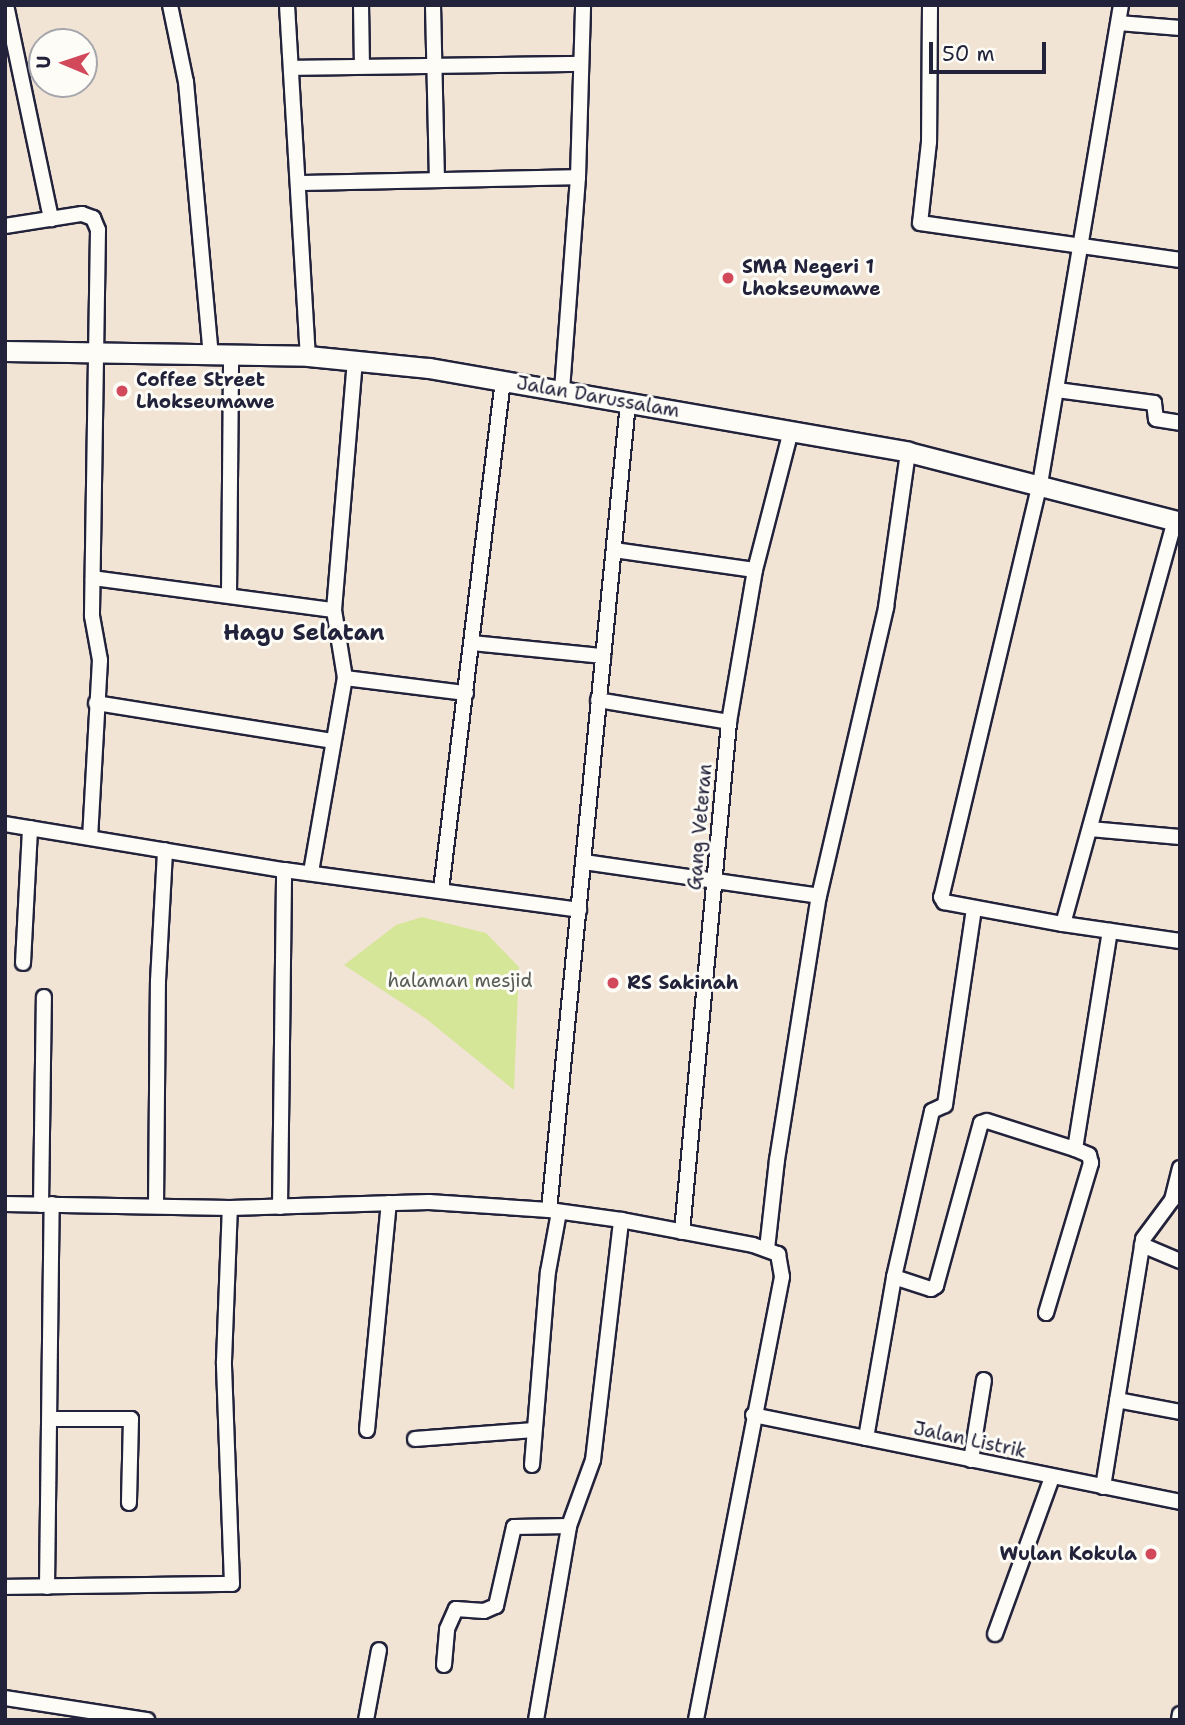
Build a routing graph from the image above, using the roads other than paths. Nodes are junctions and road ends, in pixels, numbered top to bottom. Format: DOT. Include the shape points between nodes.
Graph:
graph roads {
  1 [pos="6,5"];
  2 [pos="170,5"];
  3 [pos="287,5"];
  4 [pos="361,5"];
  5 [pos="433,5"];
  6 [pos="583,5"];
  7 [pos="930,5"];
  8 [pos="1121,5"];
  9 [pos="1119,23"];
  10 [pos="1180,28"];
  11 [pos="433,63"];
  12 [pos="580,64"];
  13 [pos="362,66"];
  14 [pos="291,68"];
  15 [pos="578,177"];
  16 [pos="436,180"];
  17 [pos="298,183"];
  18 [pos="51,219"];
  19 [pos="5,226"];
  20 [pos="1083,247"];
  21 [pos="1180,260"];
  22 [pos="5,351"];
  23 [pos="94,352"];
  24 [pos="221,355"];
  25 [pos="309,356"];
  26 [pos="355,361"];
  27 [pos="503,380"];
  28 [pos="562,390"];
  29 [pos="1057,390"];
  30 [pos="628,403"];
  31 [pos="1180,423"];
  32 [pos="790,431"];
  33 [pos="908,452"];
  34 [pos="1041,483"];
  35 [pos="1177,522"];
  36 [pos="614,550"];
  37 [pos="755,570"];
  38 [pos="93,578"];
  39 [pos="229,595"];
  40 [pos="334,610"];
  41 [pos="472,643"];
  42 [pos="603,656"];
  43 [pos="345,678"];
  44 [pos="466,694"];
  45 [pos="598,700"];
  46 [pos="96,703"];
  47 [pos="729,722"];
  48 [pos="333,741"];
  49 [pos="5,824"];
  50 [pos="30,828"];
  51 [pos="1090,829"];
  52 [pos="90,837"];
  53 [pos="1180,837"];
  54 [pos="165,850"];
  55 [pos="584,862"];
  56 [pos="284,870"];
  57 [pos="311,872"];
  58 [pos="714,879"];
  59 [pos="441,890"];
  60 [pos="819,897"];
  61 [pos="974,908"];
  62 [pos="579,909"];
  63 [pos="1063,924"];
  64 [pos="1110,931"];
  65 [pos="1180,941"];
  66 [pos="23,963"];
  67 [pos="44,997"];
  68 [pos="1075,1149"];
  69 [pos="1180,1168"];
  70 [pos="389,1203"];
  71 [pos="5,1204"];
  72 [pos="46,1205"];
  73 [pos="156,1206"];
  74 [pos="280,1207"];
  75 [pos="230,1208"];
  76 [pos="554,1211"];
  77 [pos="621,1220"];
  78 [pos="682,1233"];
  79 [pos="1142,1245"];
  80 [pos="767,1249"];
  81 [pos="1180,1261"];
  82 [pos="894,1277"];
  83 [pos="1046,1313"];
  84 [pos="984,1380"];
  85 [pos="1117,1400"];
  86 [pos="1180,1412"];
  87 [pos="753,1415"];
  88 [pos="50,1419"];
  89 [pos="367,1430"];
  90 [pos="534,1430"];
  91 [pos="866,1438"];
  92 [pos="415,1439"];
  93 [pos="971,1460"];
  94 [pos="532,1465"];
  95 [pos="1052,1476"];
  96 [pos="1103,1487"];
  97 [pos="1180,1502"];
  98 [pos="129,1503"];
  99 [pos="569,1526"];
  100 [pos="5,1587"];
  101 [pos="47,1587"];
  102 [pos="995,1634"];
  103 [pos="379,1650"];
  104 [pos="444,1665"];
  105 [pos="5,1698"];
  106 [pos="1180,1714"];
  107 [pos="147,1720"];
  108 [pos="366,1720"];
  109 [pos="536,1720"];
  110 [pos="696,1720"];
  111 [pos="1179,1720"];
  1 -- 18 [label="street"];
  2 -- 24 [label="street" via="186,82"];
  3 -- 14 [label="street"];
  4 -- 13 [label="street"];
  5 -- 11 [label="street"];
  6 -- 12 [label="street"];
  7 -- 20 [label="street" via="929,142 920,223"];
  8 -- 9 [label="street"];
  9 -- 10 [label="street"];
  9 -- 20 [label="street"];
  11 -- 12 [label="street"];
  11 -- 13 [label="street"];
  11 -- 16 [label="street"];
  12 -- 15 [label="street"];
  13 -- 14 [label="street"];
  14 -- 17 [label="street"];
  15 -- 16 [label="street"];
  15 -- 28 [label="street"];
  16 -- 17 [label="street"];
  17 -- 25 [label="street"];
  18 -- 19 [label="street"];
  18 -- 23 [label="street" via="82,214 93,218 98,230"];
  20 -- 21 [label="street"];
  20 -- 29 [label="street"];
  22 -- 23 [label="street, Jalan Darussalam"];
  23 -- 24 [label="street, Jalan Darussalam"];
  23 -- 38 [label="street"];
  24 -- 25 [label="street, Jalan Darussalam"];
  24 -- 39 [label="street"];
  25 -- 26 [label="street, Jalan Darussalam"];
  26 -- 27 [label="street, Jalan Darussalam"];
  26 -- 40 [label="street"];
  27 -- 28 [label="street, Jalan Darussalam"];
  27 -- 41 [label="street"];
  28 -- 30 [label="street, Jalan Darussalam"];
  29 -- 31 [label="street" via="1154,403 1156,419"];
  29 -- 34 [label="street"];
  30 -- 32 [label="street, Jalan Darussalam"];
  30 -- 36 [label="street"];
  32 -- 33 [label="street, Jalan Darussalam"];
  32 -- 37 [label="street, Gang Veteran"];
  33 -- 34 [label="street, Jalan Darussalam"];
  33 -- 60 [label="street" via="886,607"];
  34 -- 35 [label="street, Jalan Darussalam"];
  34 -- 61 [label="street" via="996,684 942,889 944,902"];
  35 -- 51 [label="street"];
  36 -- 37 [label="street"];
  36 -- 42 [label="street"];
  37 -- 47 [label="street, Gang Veteran"];
  38 -- 39 [label="street"];
  38 -- 46 [label="street" via="92,615 100,660"];
  39 -- 40 [label="street"];
  40 -- 43 [label="street"];
  41 -- 42 [label="street"];
  41 -- 44 [label="street"];
  42 -- 45 [label="street"];
  43 -- 44 [label="street"];
  43 -- 48 [label="street"];
  44 -- 59 [label="street"];
  45 -- 47 [label="street"];
  45 -- 55 [label="street"];
  46 -- 48 [label="street"];
  46 -- 52 [label="street"];
  47 -- 58 [label="street, Gang Veteran"];
  48 -- 57 [label="street"];
  49 -- 50 [label="street"];
  50 -- 52 [label="street"];
  50 -- 66 [label="street"];
  51 -- 53 [label="street"];
  51 -- 63 [label="street"];
  52 -- 54 [label="street"];
  54 -- 56 [label="street"];
  54 -- 73 [label="street" via="158,981"];
  55 -- 58 [label="street"];
  55 -- 62 [label="street"];
  56 -- 57 [label="street"];
  56 -- 74 [label="street"];
  57 -- 59 [label="street"];
  58 -- 60 [label="street"];
  58 -- 78 [label="street, Gang Veteran"];
  59 -- 62 [label="street"];
  60 -- 80 [label="street"];
  61 -- 63 [label="street"];
  61 -- 82 [label="street" via="946,1105 932,1111"];
  62 -- 76 [label="street"];
  63 -- 64 [label="street"];
  64 -- 65 [label="street"];
  64 -- 68 [label="street"];
  67 -- 72 [label="street"];
  68 -- 82 [label="street" via="987,1121 981,1123 936,1286 931,1289"];
  68 -- 83 [label="street" via="1089,1155 1091,1163"];
  69 -- 79 [label="street" via="1172,1200 1147,1230"];
  70 -- 74 [label="street"];
  70 -- 76 [label="street"];
  70 -- 89 [label="street"];
  71 -- 72 [label="street"];
  72 -- 73 [label="street"];
  72 -- 88 [label="street"];
  73 -- 75 [label="street"];
  74 -- 75 [label="street"];
  75 -- 101 [label="street" via="224,1361 232,1584"];
  76 -- 77 [label="street"];
  76 -- 90 [label="street"];
  77 -- 78 [label="street"];
  77 -- 99 [label="street" via="593,1460"];
  78 -- 80 [label="street"];
  79 -- 81 [label="street"];
  79 -- 85 [label="street"];
  80 -- 87 [label="street" via="778,1254 782,1277"];
  82 -- 91 [label="street"];
  84 -- 93 [label="street"];
  85 -- 86 [label="street"];
  85 -- 96 [label="street"];
  87 -- 91 [label="street, Jalan Listrik"];
  87 -- 110 [label="street"];
  88 -- 98 [label="street" via="131,1419"];
  88 -- 101 [label="street"];
  90 -- 92 [label="street"];
  90 -- 94 [label="street"];
  91 -- 93 [label="street, Jalan Listrik"];
  93 -- 95 [label="street, Jalan Listrik"];
  95 -- 96 [label="street, Jalan Listrik"];
  95 -- 102 [label="street"];
  96 -- 97 [label="street, Jalan Listrik"];
  99 -- 104 [label="street" via="514,1527 496,1606 484,1611 456,1609 447,1629"];
  99 -- 109 [label="street"];
  100 -- 101 [label="street"];
  103 -- 108 [label="street"];
  105 -- 107 [label="street"];
  106 -- 111 [label="street"];
}
